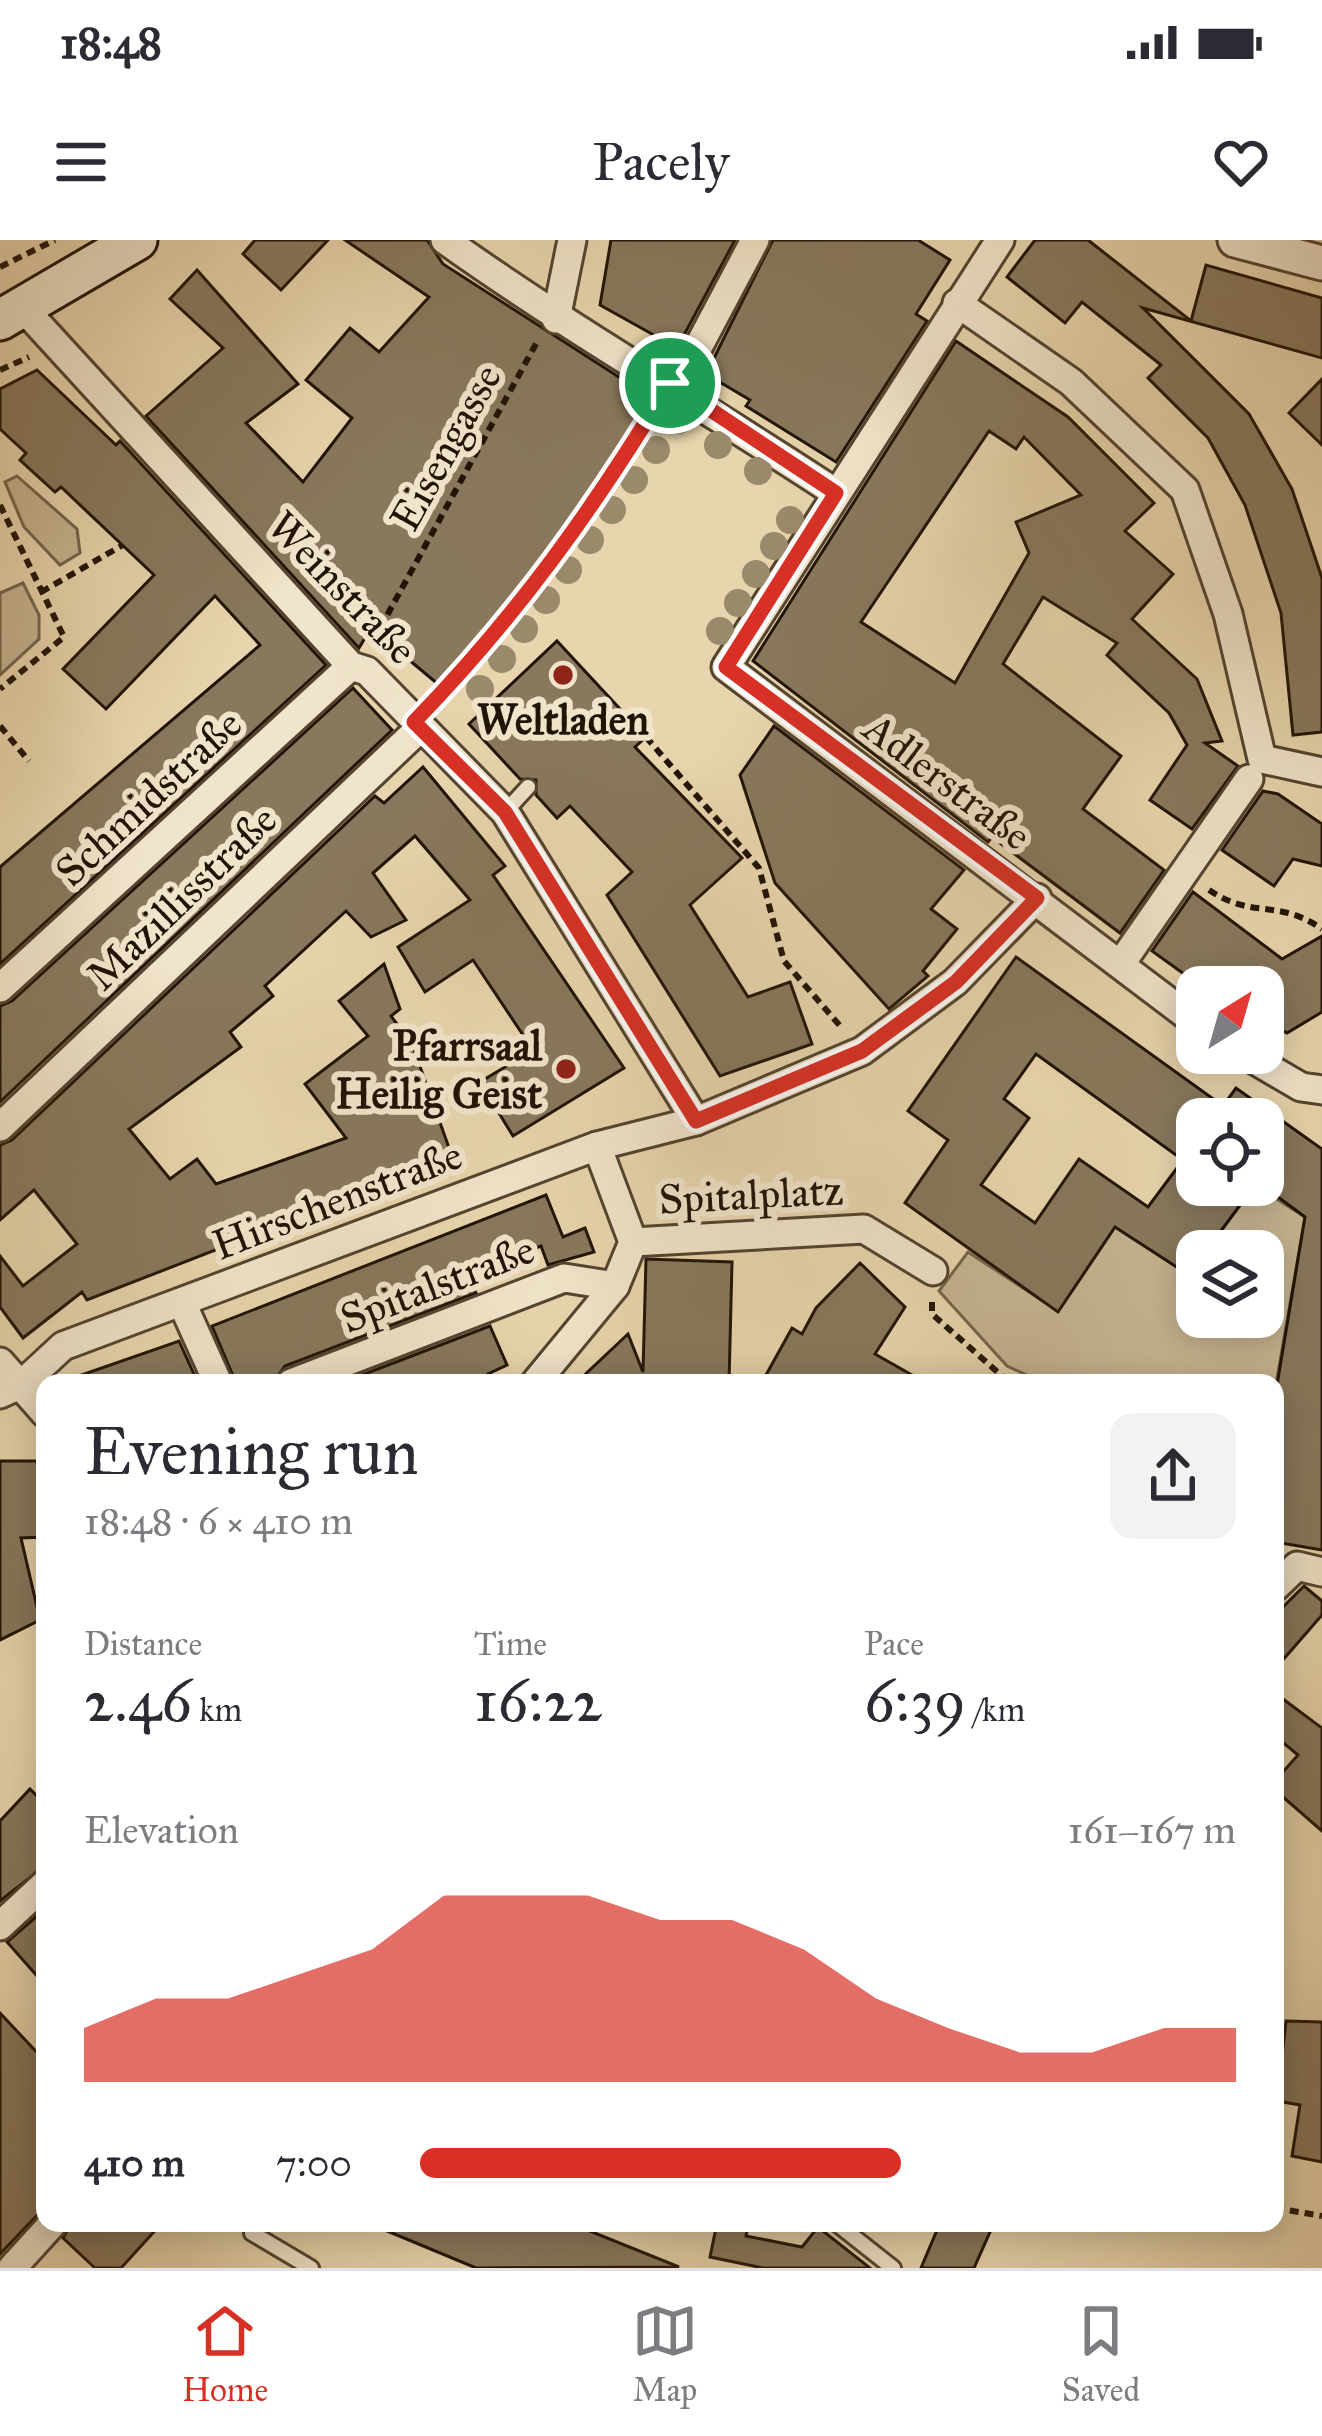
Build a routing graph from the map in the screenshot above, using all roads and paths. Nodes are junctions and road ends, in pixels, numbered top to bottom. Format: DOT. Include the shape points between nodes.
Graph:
graph roads {
  1 [pos="55,240"];
  2 [pos="137,240"];
  3 [pos="445,240"];
  4 [pos="572,240"];
  5 [pos="754,240"];
  6 [pos="1000,240"];
  7 [pos="1235,240"];
  8 [pos="1322,262"];
  9 [pos="0,267"];
  10 [pos="957,303"];
  11 [pos="12,315"];
  12 [pos="556,319"];
  13 [pos="674,385"];
  14 [pos="836,493"];
  15 [pos="0,506"];
  16 [pos="123,545"];
  17 [pos="40,592"];
  18 [pos="351,666"];
  19 [pos="0,689"];
  20 [pos="417,725"];
  21 [pos="0,726"];
  22 [pos="646,737"];
  23 [pos="29,761"];
  24 [pos="1255,769"];
  25 [pos="1322,772"];
  26 [pos="528,787"];
  27 [pos="505,812"];
  28 [pos="1186,875"];
  29 [pos="1037,898"];
  30 [pos="1322,929"];
  31 [pos="1122,962"];
  32 [pos="0,988"];
  33 [pos="1176,1006"];
  34 [pos="862,1051"];
  35 [pos="1279,1074"];
  36 [pos="1322,1090"];
  37 [pos="696,1121"];
  38 [pos="0,1127"];
  39 [pos="597,1147"];
  40 [pos="633,1243"];
  41 [pos="933,1271"];
  42 [pos="615,1286"];
  43 [pos="182,1303"];
  44 [pos="0,1361"];
  45 [pos="214,1374"];
  46 [pos="314,1374"];
  47 [pos="542,1374"];
  48 [pos="1000,1374"];
  49 [pos="11,1389"];
  50 [pos="36,1407"];
  51 [pos="1322,1572"];
  52 [pos="1284,1578"];
  53 [pos="36,1892"];
  54 [pos="0,1926"];
  55 [pos="1284,2210"];
  56 [pos="1322,2216"];
  57 [pos="45,2232"];
  58 [pos="252,2232"];
  59 [pos="847,2232"];
  60 [pos="12,2268"];
  61 [pos="311,2268"];
  62 [pos="893,2268"];
  1 -- 9 [label="path"];
  2 -- 11 [label="main road"];
  3 -- 12 [label="street"];
  4 -- 12 [label="street"];
  5 -- 13 [label="street"];
  6 -- 10 [label="street"];
  7 -- 8 [label="street"];
  10 -- 14 [label="street"];
  10 -- 24 [label="street" via="1071,382 1185,490 1228,614"];
  11 -- 18 [label="street, Weinstraße"];
  12 -- 13 [label="street"];
  12 -- 18 [label="path, Eisengasse"];
  13 -- 14 [label="street"];
  13 -- 20 [label="path" via="507,625"];
  14 -- 29 [label="street, Adlerstraße" via="726,667"];
  15 -- 17 [label="path"];
  16 -- 17 [label="path"];
  17 -- 19 [label="path" via="64,637"];
  18 -- 20 [label="street, Weinstraße" via="367,671"];
  18 -- 32 [label="street, Schmidstraße"];
  20 -- 27 [label="street, Weinstraße"];
  20 -- 38 [label="street, Mazillisstraße"];
  21 -- 23 [label="path"];
  22 -- 34 [label="path" via="759,868 784,961"];
  24 -- 25 [label="street"];
  24 -- 28 [label="street"];
  26 -- 27 [label="lane"];
  27 -- 37 [label="street, Weinstraße"];
  28 -- 30 [label="path" via="1235,907 1295,910"];
  28 -- 31 [label="street"];
  29 -- 31 [label="street, Adlerstraße"];
  29 -- 34 [label="street, Spitalplatz" via="956,982"];
  31 -- 33 [label="street, Adlerstraße"];
  34 -- 37 [label="street, Spitalplatz"];
  35 -- 36 [label="street"];
  37 -- 39 [label="street, Hirschenstraße"];
  39 -- 40 [label="street"];
  39 -- 43 [label="street, Hirschenstraße"];
  40 -- 41 [label="street, Spitalplatz" via="864,1229"];
  40 -- 42 [label="street"];
  41 -- 48 [label="path" via="932,1314"];
  42 -- 46 [label="street, Spitalstraße" via="564,1278"];
  42 -- 47 [label="street"];
  43 -- 45 [label="street"];
  43 -- 49 [label="street, Hirschenstraße" via="63,1346"];
  44 -- 49 [label="street"];
  49 -- 50 [label="street"];
  51 -- 52 [label="street" via="1297,1566"];
  53 -- 54 [label="street"];
  55 -- 56 [label="path"];
  57 -- 60 [label="street"];
  58 -- 61 [label="lane"];
  59 -- 62 [label="lane"];
}
